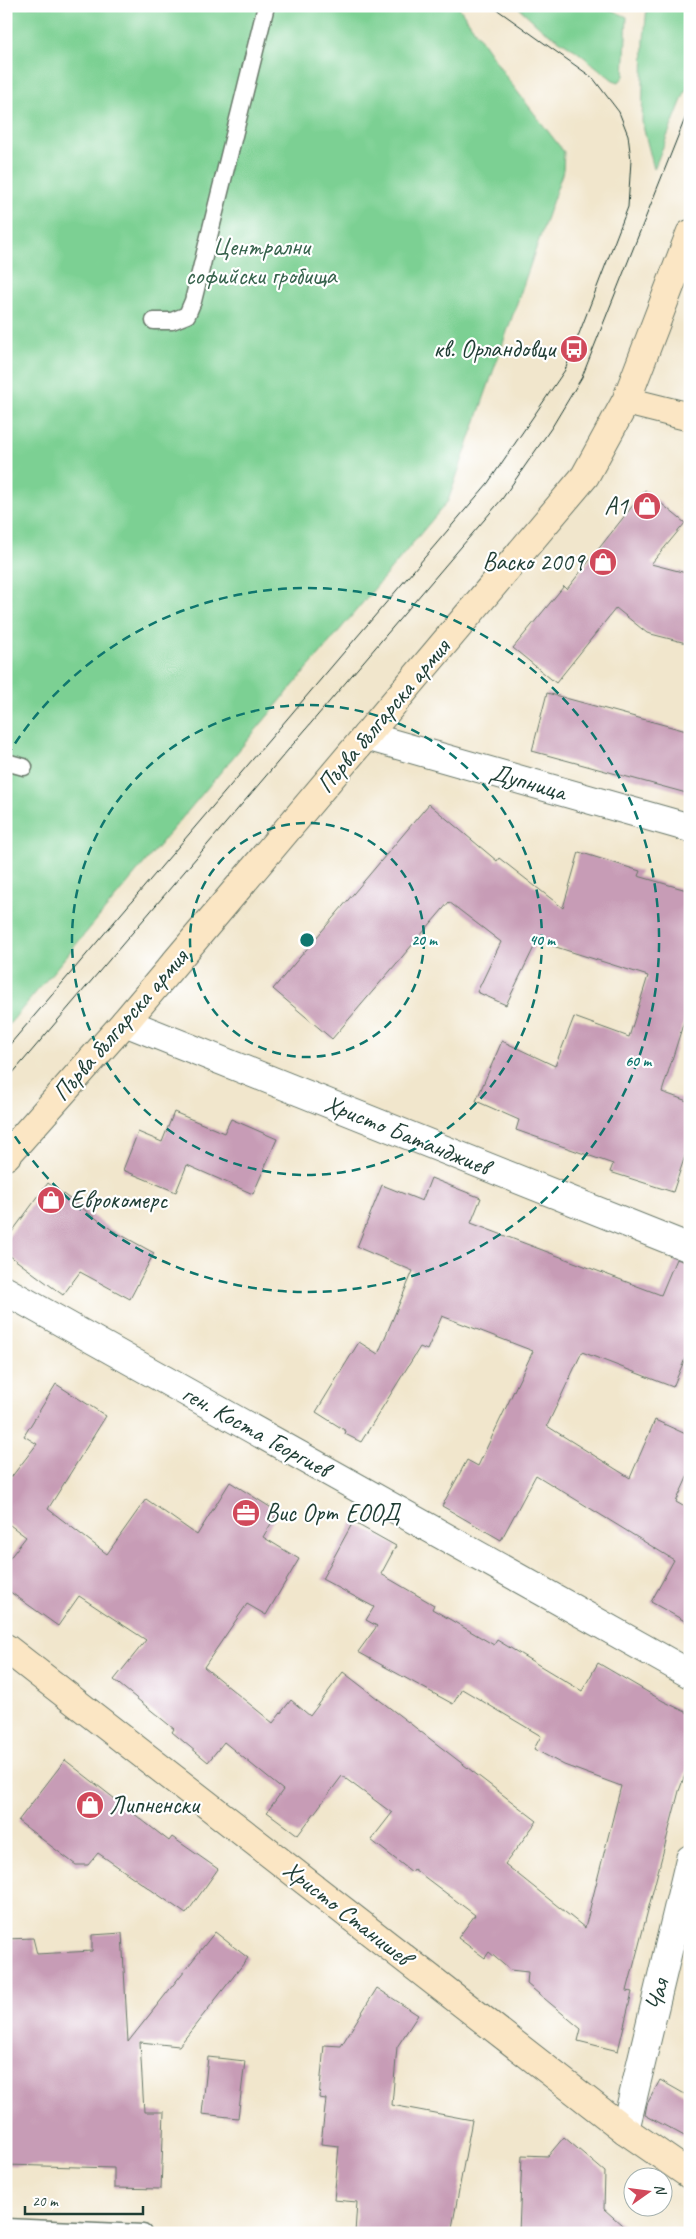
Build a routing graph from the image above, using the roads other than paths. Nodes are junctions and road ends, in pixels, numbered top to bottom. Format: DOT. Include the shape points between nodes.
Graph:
graph roads {
  1 [pos="266,6"];
  2 [pos="690,234"];
  3 [pos="154,321"];
  4 [pos="626,401"];
  5 [pos="690,417"];
  6 [pos="366,736"];
  7 [pos="6,762"];
  8 [pos="24,767"];
  9 [pos="690,828"];
  10 [pos="125,1022"];
  11 [pos="6,1156"];
  12 [pos="690,1248"];
  13 [pos="6,1291"];
  14 [pos="6,1648"];
  15 [pos="690,1674"];
  16 [pos="690,1859"];
  17 [pos="625,2130"];
  18 [pos="690,2175"];
  19 [pos="6,2227"];
  20 [pos="143,2233"];
  1 -- 3 [label="lane" via="193,301 187,315 172,321"];
  2 -- 4 [label="street, Първа българска армия"];
  4 -- 5 [label="street"];
  4 -- 6 [label="street, Първа българска армия" via="586,476"];
  6 -- 9 [label="street, Дупница"];
  6 -- 10 [label="street, Първа българска армия"];
  7 -- 8 [label="lane"];
  10 -- 11 [label="street, Първа българска армия"];
  10 -- 12 [label="street, Христо Батанджиев"];
  13 -- 15 [label="street, ген. Коста Георгиев"];
  14 -- 17 [label="street, Христо Станишев"];
  16 -- 17 [label="street, Чая"];
  17 -- 18 [label="street, Христо Станишев"];
  19 -- 20 [label="lane"];
}
